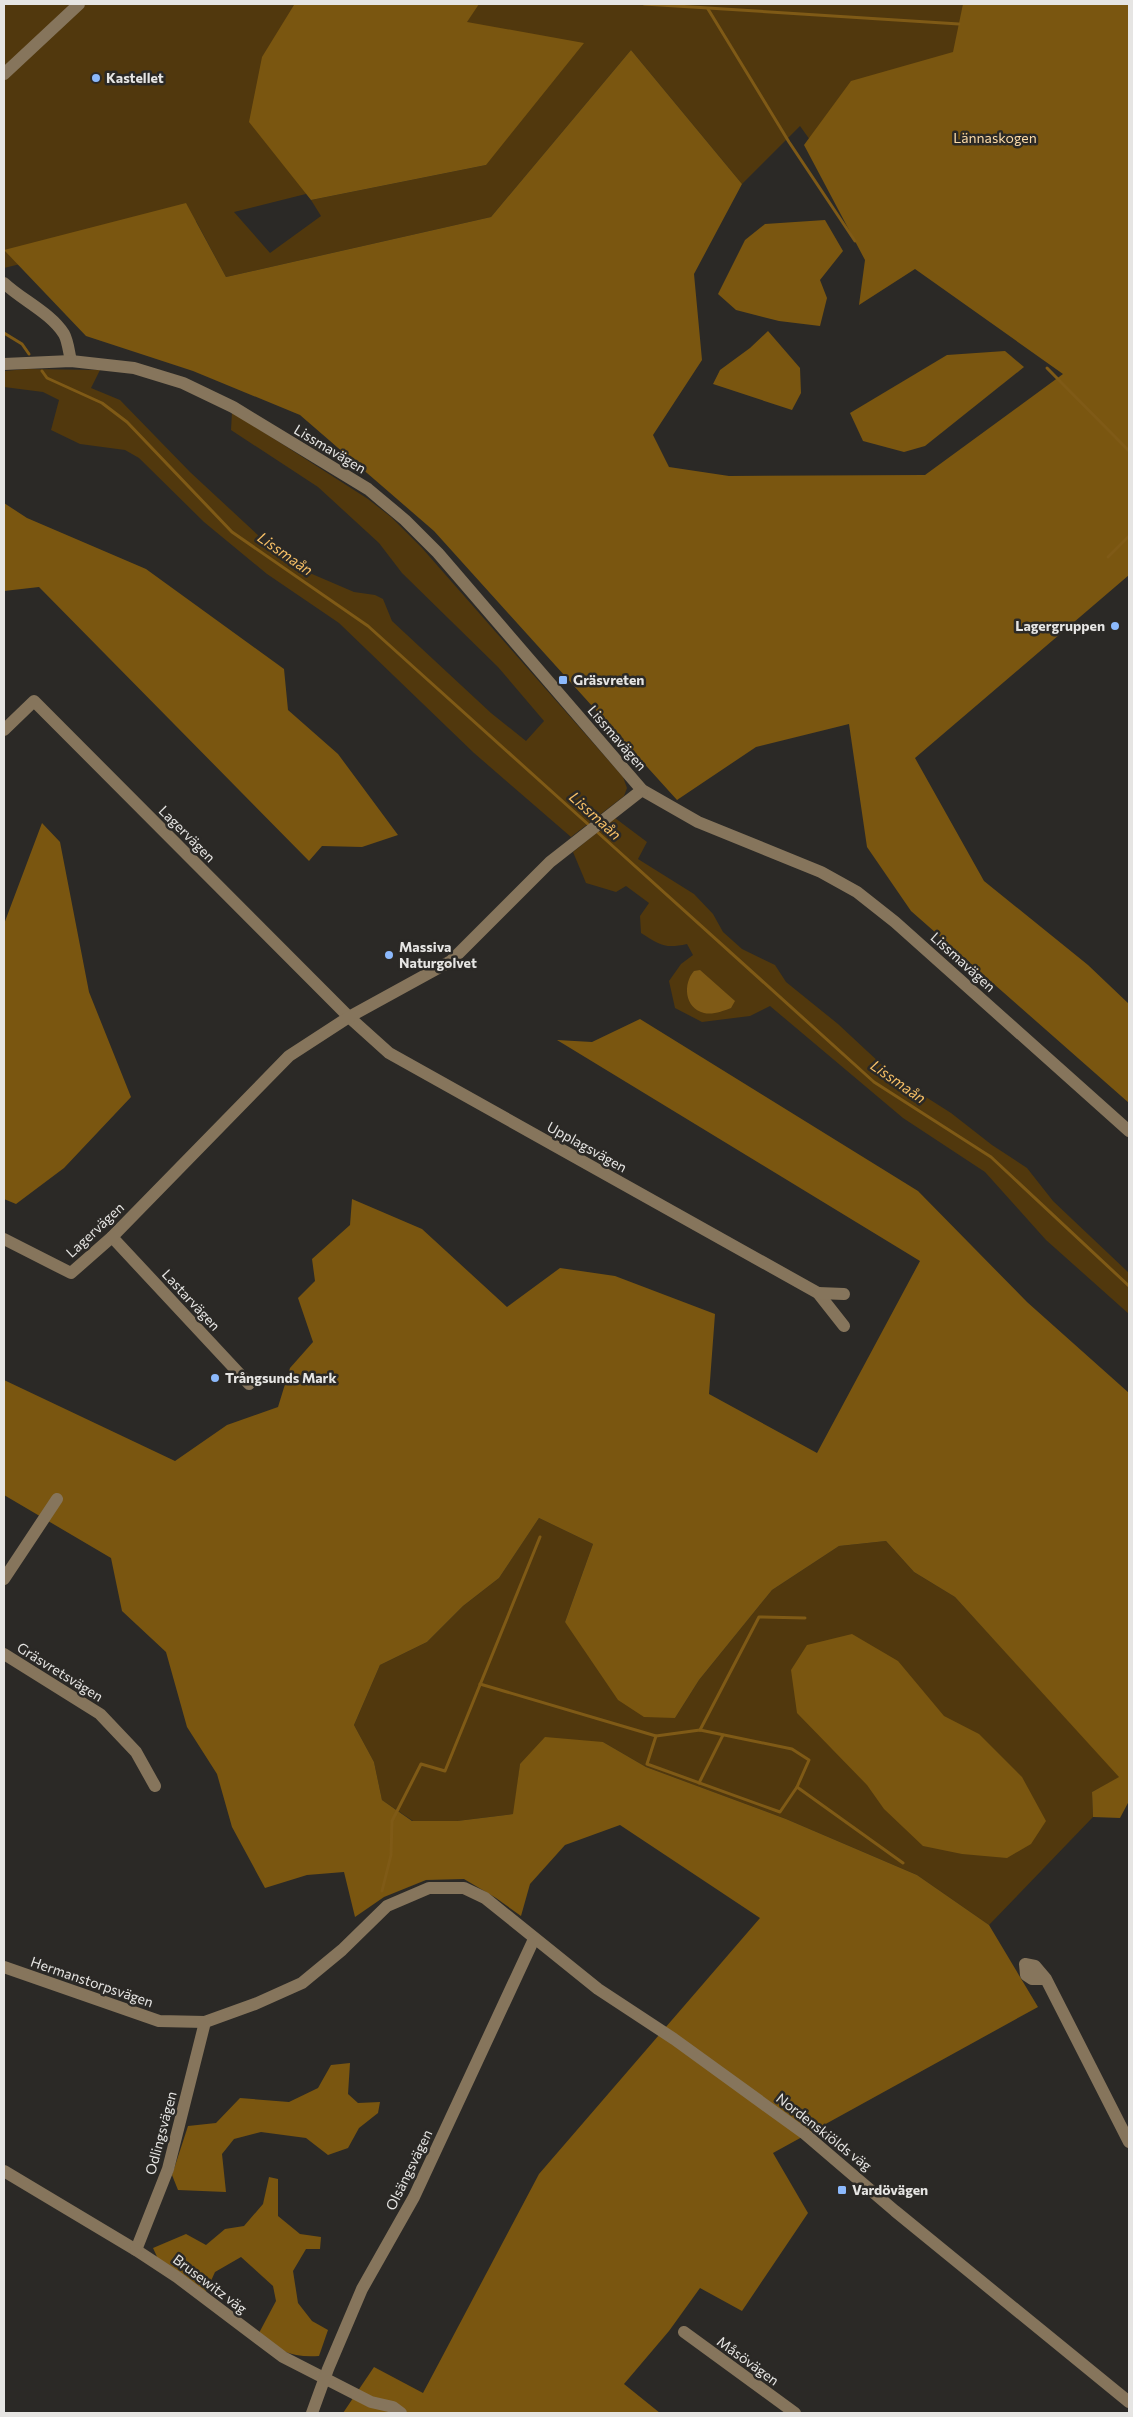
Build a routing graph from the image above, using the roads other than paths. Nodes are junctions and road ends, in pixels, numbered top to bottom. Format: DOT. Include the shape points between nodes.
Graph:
graph roads {
  1 [pos="79,4"];
  2 [pos="4,74"];
  3 [pos="4,283"];
  4 [pos="71,361"];
  5 [pos="4,364"];
  6 [pos="4,730"];
  7 [pos="642,790"];
  8 [pos="349,1017"];
  9 [pos="1129,1131"];
  10 [pos="112,1237"];
  11 [pos="4,1240"];
  12 [pos="818,1293"];
  13 [pos="844,1294"];
  14 [pos="844,1326"];
  15 [pos="249,1384"];
  16 [pos="57,1499"];
  17 [pos="4,1579"];
  18 [pos="4,1654"];
  19 [pos="155,1786"];
  20 [pos="534,1939"];
  21 [pos="4,1967"];
  22 [pos="1046,1979"];
  23 [pos="205,2022"];
  24 [pos="1129,2142"];
  25 [pos="4,2171"];
  26 [pos="136,2250"];
  27 [pos="684,2332"];
  28 [pos="325,2378"];
  29 [pos="1129,2402"];
  30 [pos="312,2413"];
  31 [pos="401,2413"];
  32 [pos="794,2413"];
  1 -- 2 [label="street"];
  3 -- 4 [label="street" via="19,298 53,320 65,336"];
  4 -- 5 [label="street, Lissmavägen"];
  4 -- 7 [label="street, Lissmavägen" via="134,368 184,383 233,407 368,489 438,553"];
  6 -- 8 [label="street, Lagervägen" via="34,701"];
  7 -- 8 [label="street, Lagervägen" via="550,862 451,961"];
  7 -- 9 [label="street, Lissmavägen" via="698,822 821,872 857,892 895,922"];
  8 -- 10 [label="street, Lagervägen" via="289,1056"];
  8 -- 12 [label="street, Upplagsvägen" via="389,1053"];
  10 -- 11 [label="street, Lagervägen" via="71,1273"];
  10 -- 15 [label="street, Lastarvägen"];
  12 -- 13 [label="street"];
  12 -- 14 [label="street"];
  16 -- 17 [label="street"];
  18 -- 19 [label="street, Gräsvretsvägen" via="100,1714 136,1752"];
  20 -- 23 [label="street, Hermanstorpsvägen" via="486,1898 464,1888 429,1888 387,1906 302,1983"];
  20 -- 28 [label="street, Olsängsvägen" via="414,2198 362,2288"];
  20 -- 29 [label="street, Nordenskiölds väg" via="598,1989 674,2039 805,2134"];
  21 -- 23 [label="street, Hermanstorpsvägen" via="159,2021"];
  22 -- 24 [label="street"];
  23 -- 26 [label="street, Odlingsvägen" via="168,2169"];
  25 -- 26 [label="street, Brusewitz väg"];
  26 -- 28 [label="street, Brusewitz väg" via="283,2357"];
  27 -- 32 [label="street, Måsövägen"];
  28 -- 30 [label="street, Olsängsvägen"];
  28 -- 31 [label="street, Brusewitz väg" via="371,2402"];
}
